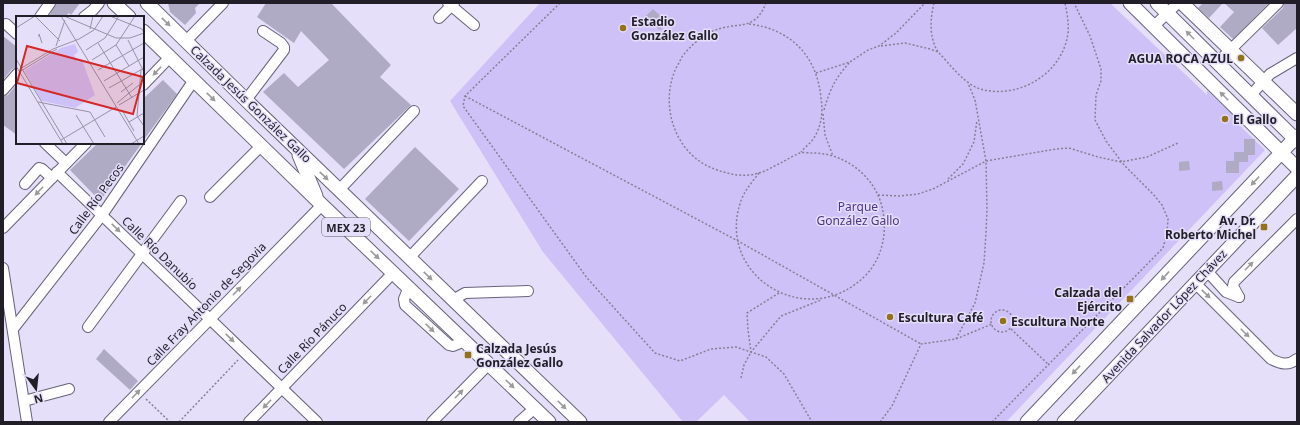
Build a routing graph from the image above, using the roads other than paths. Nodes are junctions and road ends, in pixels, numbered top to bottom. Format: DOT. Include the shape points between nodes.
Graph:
graph roads {
  1 [pos="50,3"];
  2 [pos="99,3"];
  3 [pos="114,3"];
  4 [pos="147,3"];
  5 [pos="223,3"];
  6 [pos="1130,3"];
  7 [pos="1157,3"];
  8 [pos="1178,3"];
  9 [pos="1182,3"];
  10 [pos="1278,3"];
  11 [pos="451,4"];
  12 [pos="1167,13"];
  13 [pos="41,16"];
  14 [pos="85,16"];
  15 [pos="128,16"];
  16 [pos="439,18"];
  17 [pos="6,24"];
  18 [pos="474,25"];
  19 [pos="1154,26"];
  20 [pos="263,31"];
  21 [pos="144,32"];
  22 [pos="16,33"];
  23 [pos="186,41"];
  24 [pos="1231,50"];
  25 [pos="170,57"];
  26 [pos="1297,58"];
  27 [pos="1217,63"];
  28 [pos="16,75"];
  29 [pos="194,80"];
  30 [pos="1263,81"];
  31 [pos="144,84"];
  32 [pos="3,90"];
  33 [pos="1251,96"];
  34 [pos="246,100"];
  35 [pos="414,111"];
  36 [pos="1297,114"];
  37 [pos="1296,139"];
  38 [pos="46,144"];
  39 [pos="85,144"];
  40 [pos="262,146"];
  41 [pos="297,150"];
  42 [pos="1281,153"];
  43 [pos="66,163"];
  44 [pos="1297,168"];
  45 [pos="55,175"];
  46 [pos="1297,176"];
  47 [pos="482,181"];
  48 [pos="25,184"];
  49 [pos="338,190"];
  50 [pos="210,197"];
  51 [pos="181,202"];
  52 [pos="320,203"];
  53 [pos="102,215"];
  54 [pos="1297,219"];
  55 [pos="3,228"];
  56 [pos="142,254"];
  57 [pos="409,258"];
  58 [pos="3,268"];
  59 [pos="1207,270"];
  60 [pos="394,272"];
  61 [pos="1195,283"];
  62 [pos="528,291"];
  63 [pos="453,300"];
  64 [pos="210,319"];
  65 [pos="88,327"];
  66 [pos="14,329"];
  67 [pos="1297,359"];
  68 [pos="489,364"];
  69 [pos="282,388"];
  70 [pos="69,389"];
  71 [pos="24,401"];
  72 [pos="534,408"];
  73 [pos="1070,420"];
  74 [pos="27,422"];
  75 [pos="109,422"];
  76 [pos="249,422"];
  77 [pos="317,422"];
  78 [pos="432,422"];
  79 [pos="519,422"];
  80 [pos="549,422"];
  81 [pos="580,422"];
  82 [pos="1027,422"];
  1 -- 13 [label="street"];
  2 -- 14 [label="street"];
  3 -- 15 [label="main road"];
  4 -- 23 [label="main road, Calzada Jesús González Gallo / MEX 23, one-way"];
  5 -- 23 [label="street"];
  6 -- 19 [label="main road"];
  7 -- 12 [label="main road"];
  8 -- 12 [label="street"];
  9 -- 24 [label="main road"];
  10 -- 24 [label="street"];
  11 -- 16 [label="street"];
  11 -- 18 [label="street"];
  12 -- 19 [label="street"];
  27 -- 12 [label="main road, one-way"];
  17 -- 22 [label="street"];
  42 -- 19 [label="main road, one-way"];
  20 -- 34 [label="street" via="281,43 284,50"];
  21 -- 25 [label="main road, Calzada Jesús González Gallo / MEX 23"];
  23 -- 34 [label="main road, Calzada Jesús González Gallo / MEX 23"];
  24 -- 27 [label="street"];
  24 -- 30 [label="main road"];
  25 -- 29 [label="main road, Calzada Jesús González Gallo / MEX 23"];
  25 -- 31 [label="street, one-way"];
  26 -- 30 [label="street"];
  27 -- 33 [label="main road"];
  28 -- 32 [label="street"];
  29 -- 40 [label="main road, Calzada Jesús González Gallo / MEX 23, one-way"];
  29 -- 53 [label="street, Calle Río Pecos"];
  30 -- 33 [label="street"];
  30 -- 36 [label="main road"];
  33 -- 37 [label="main road"];
  34 -- 41 [label="main road, Calzada Jesús González Gallo / MEX 23"];
  35 -- 49 [label="street"];
  37 -- 42 [label="main road"];
  38 -- 43 [label="street"];
  39 -- 43 [label="street"];
  40 -- 50 [label="street"];
  40 -- 52 [label="main road, Calzada Jesús González Gallo / MEX 23"];
  41 -- 49 [label="main road, Calzada Jesús González Gallo / MEX 23, one-way"];
  41 -- 52 [label="main road"];
  42 -- 44 [label="main road"];
  42 -- 82 [label="main road, one-way"];
  43 -- 45 [label="street"];
  45 -- 48 [label="street, Calle Río Danubio" via="39,168"];
  45 -- 53 [label="street, Calle Río Danubio"];
  45 -- 55 [label="street, one-way"];
  46 -- 59 [label="main road, Avenida Salvador López Chávez"];
  47 -- 57 [label="street"];
  49 -- 57 [label="main road, Calzada Jesús González Gallo / MEX 23"];
  51 -- 56 [label="street"];
  52 -- 60 [label="main road, Calzada Jesús González Gallo / MEX 23, one-way"];
  64 -- 52 [label="street, Calle Fray Antonio de Segovia, one-way"];
  53 -- 56 [label="street, Calle Río Danubio, one-way"];
  53 -- 66 [label="street, Calle Río Pecos"];
  59 -- 54 [label="street, one-way" via="1226,292 1239,297 1233,283"];
  56 -- 64 [label="street, Calle Río Danubio"];
  56 -- 65 [label="street"];
  57 -- 63 [label="main road, Calzada Jesús González Gallo / MEX 23, one-way"];
  58 -- 66 [label="street"];
  59 -- 61 [label="main road, Avenida Salvador López Chávez"];
  60 -- 68 [label="main road, Calzada Jesús González Gallo / MEX 23, one-way"];
  60 -- 69 [label="street, Calle Río Pánuco, one-way"];
  61 -- 67 [label="street, one-way" via="1271,359 1286,364"];
  61 -- 73 [label="main road, Avenida Salvador López Chávez"];
  62 -- 63 [label="street" via="465,293"];
  63 -- 81 [label="main road, Calzada Jesús González Gallo / MEX 23, one-way"];
  64 -- 69 [label="street, Calle Río Danubio, one-way"];
  75 -- 64 [label="street, Calle Fray Antonio de Segovia, one-way"];
  66 -- 71 [label="street"];
  68 -- 72 [label="main road, Calzada Jesús González Gallo / MEX 23, one-way"];
  78 -- 68 [label="street, one-way"];
  69 -- 76 [label="street, Calle Río Pánuco, one-way"];
  69 -- 77 [label="street, Calle Río Danubio"];
  70 -- 71 [label="street"];
  71 -- 74 [label="street"];
  72 -- 79 [label="street"];
  72 -- 80 [label="main road, Calzada Jesús González Gallo / MEX 23"];
}
